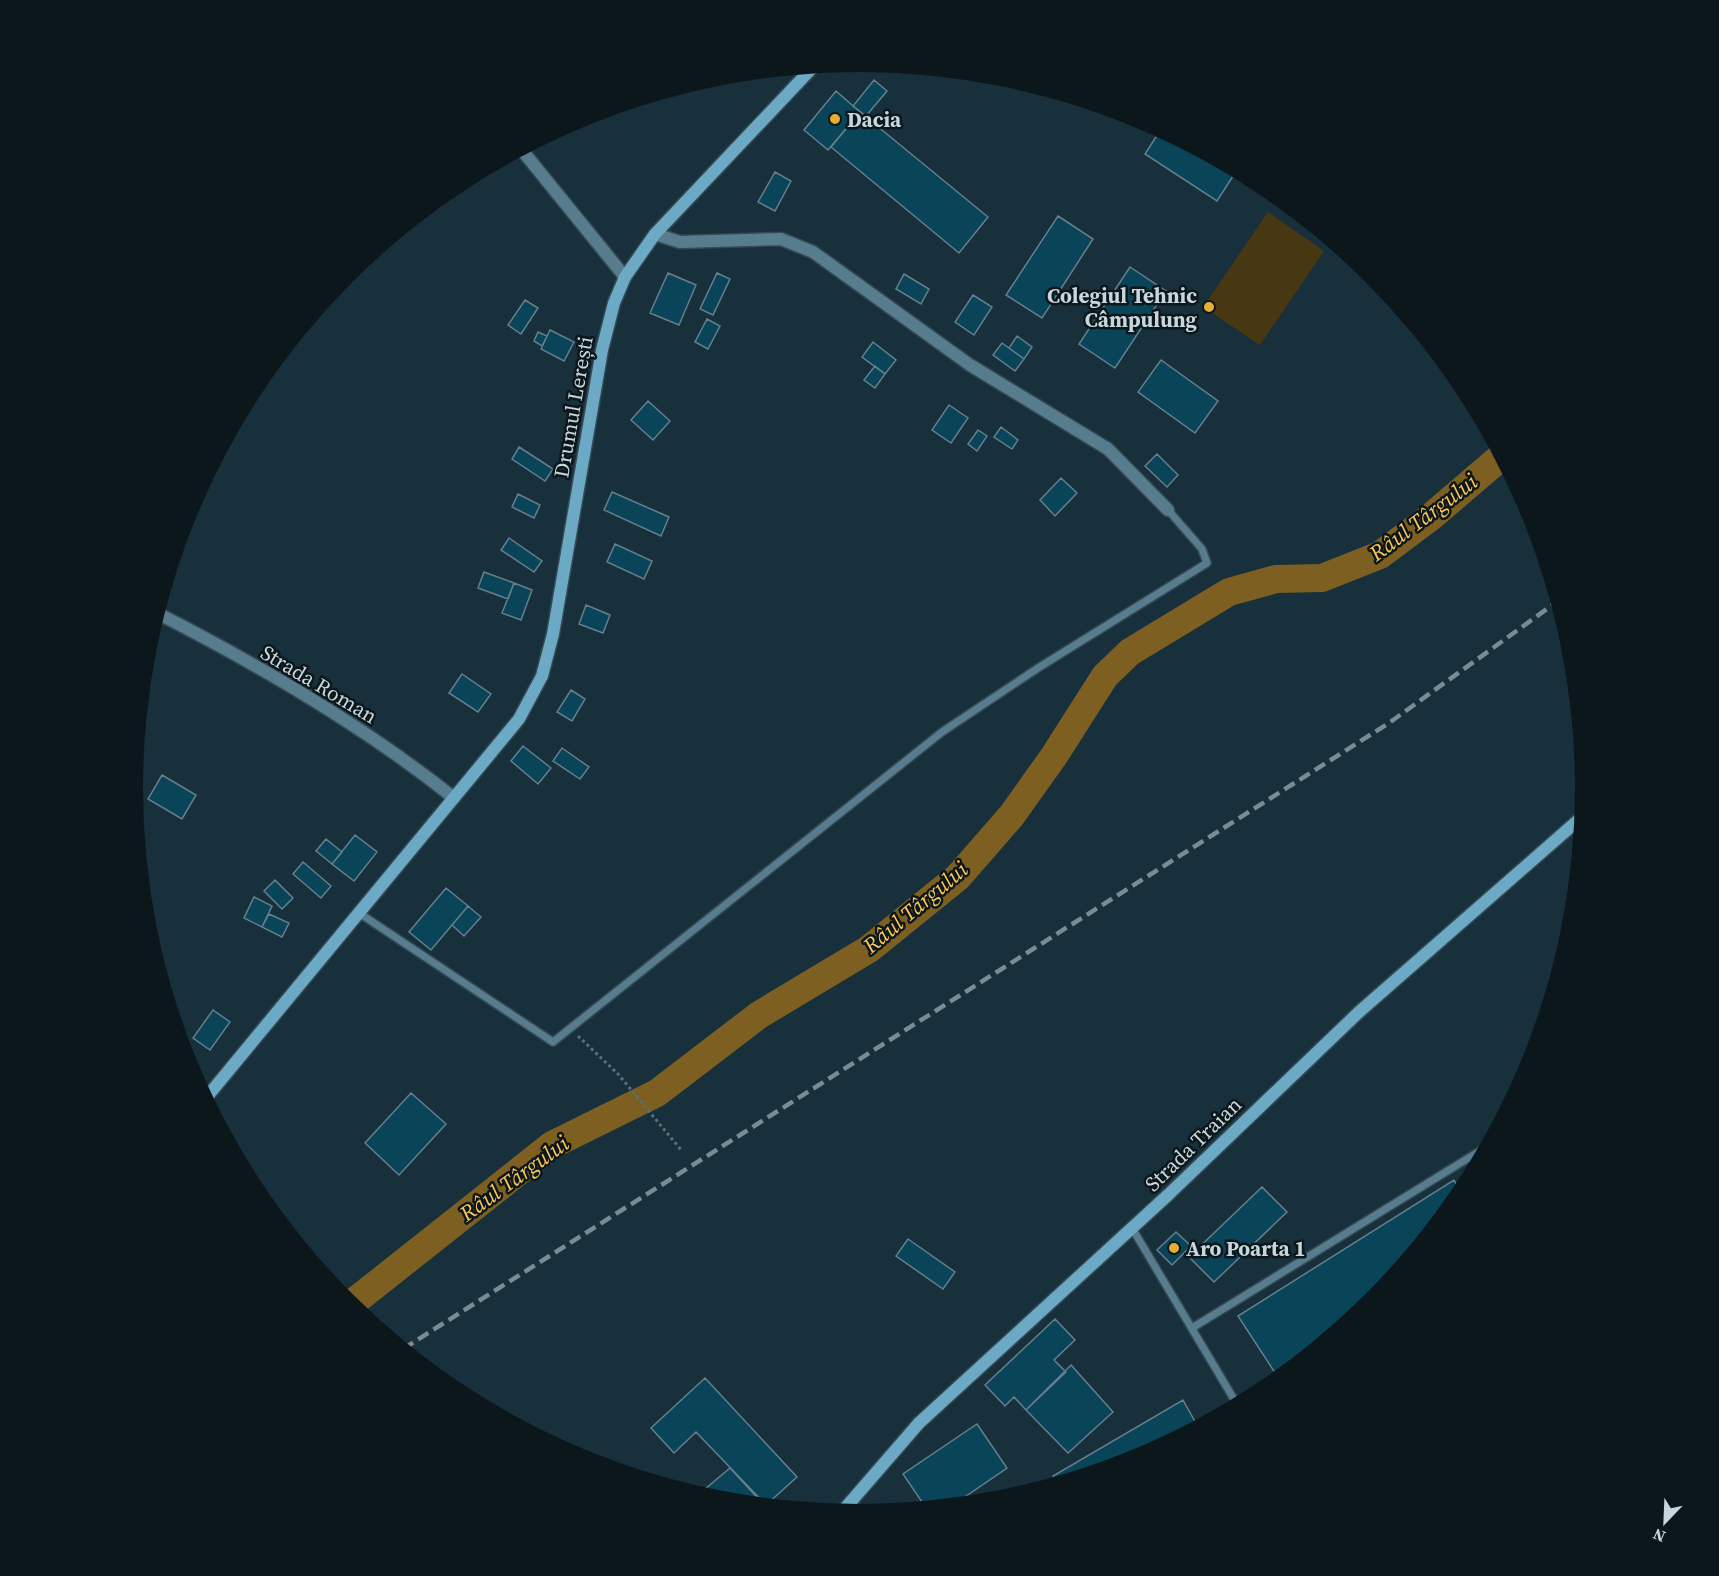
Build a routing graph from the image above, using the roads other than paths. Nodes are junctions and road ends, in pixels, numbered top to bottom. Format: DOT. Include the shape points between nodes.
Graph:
graph roads {
  1 [pos="806,75"];
  2 [pos="526,155"];
  3 [pos="655,234"];
  4 [pos="626,277"];
  5 [pos="1168,510"];
  6 [pos="165,617"];
  7 [pos="454,798"];
  8 [pos="1574,823"];
  9 [pos="359,913"];
  10 [pos="211,1092"];
  11 [pos="1475,1154"];
  12 [pos="1132,1228"];
  13 [pos="1191,1328"];
  14 [pos="1233,1398"];
  15 [pos="849,1504"];
  1 -- 3 [label="main road, Drumul Lerești"];
  2 -- 4 [label="street"];
  3 -- 4 [label="main road, Drumul Lerești"];
  3 -- 5 [label="street" via="680,242 781,239 813,252 970,365 1108,449"];
  4 -- 7 [label="main road, Drumul Lerești" via="614,303 602,350 560,596 542,676 519,719"];
  5 -- 9 [label="lane" via="1202,549 1207,563 942,732 553,1042"];
  6 -- 7 [label="street, Strada Roman" via="330,712"];
  7 -- 9 [label="main road, Drumul Lerești"];
  8 -- 12 [label="main road, Strada Traian" via="1359,1012"];
  9 -- 10 [label="main road, Drumul Lerești"];
  11 -- 13 [label="lane"];
  12 -- 13 [label="lane"];
  12 -- 15 [label="main road, Strada Traian" via="919,1423"];
  13 -- 14 [label="lane"];
}
